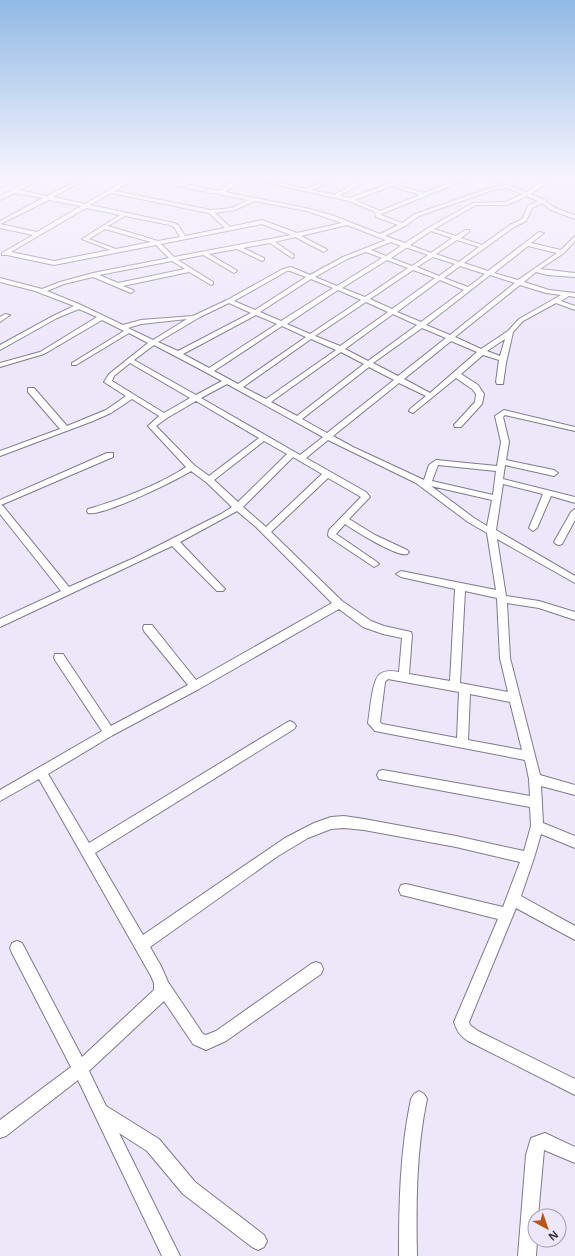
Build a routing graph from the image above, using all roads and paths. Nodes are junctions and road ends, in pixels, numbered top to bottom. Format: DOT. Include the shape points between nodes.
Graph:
graph roads {
  1 [pos="34,237"];
  2 [pos="89,237"];
  3 [pos="138,237"];
  4 [pos="183,237"];
  5 [pos="289,237"];
  6 [pos="299,237"];
  7 [pos="383,237"];
  8 [pos="419,237"];
  9 [pos="451,237"];
  10 [pos="497,237"];
  11 [pos="536,237"];
  12 [pos="386,238"];
  13 [pos="455,238"];
  14 [pos="575,238"];
  15 [pos="271,241"];
  16 [pos="156,242"];
  17 [pos="527,244"];
  18 [pos="407,245"];
  19 [pos="237,247"];
  20 [pos="483,247"];
  21 [pos="114,250"];
  22 [pos="324,250"];
  23 [pos="366,250"];
  24 [pos="562,252"];
  25 [pos="6,253"];
  26 [pos="203,253"];
  27 [pos="434,254"];
  28 [pos="0,256"];
  29 [pos="292,256"];
  30 [pos="387,258"];
  31 [pos="173,259"];
  32 [pos="262,259"];
  33 [pos="462,263"];
  34 [pos="413,268"];
  35 [pos="188,270"];
  36 [pos="535,270"];
  37 [pos="234,271"];
  38 [pos="490,273"];
  39 [pos="93,275"];
  40 [pos="575,275"];
  41 [pos="310,277"];
  42 [pos="440,279"];
  43 [pos="0,280"];
  44 [pos="518,282"];
  45 [pos="211,283"];
  46 [pos="118,285"];
  47 [pos="337,288"];
  48 [pos="468,289"];
  49 [pos="42,291"];
  50 [pos="131,291"];
  51 [pos="573,293"];
  52 [pos="364,299"];
  53 [pos="229,301"];
  54 [pos="556,301"];
  55 [pos="78,306"];
  56 [pos="575,308"];
  57 [pos="257,312"];
  58 [pos="393,312"];
  59 [pos="7,315"];
  60 [pos="196,316"];
  61 [pos="102,317"];
  62 [pos="433,317"];
  63 [pos="0,320"];
  64 [pos="283,323"];
  65 [pos="422,324"];
  66 [pos="126,328"];
  67 [pos="434,330"];
  68 [pos="510,332"];
  69 [pos="311,336"];
  70 [pos="450,337"];
  71 [pos="153,343"];
  72 [pos="0,348"];
  73 [pos="340,349"];
  74 [pos="482,352"];
  75 [pos="178,354"];
  76 [pos="503,359"];
  77 [pos="129,360"];
  78 [pos="74,364"];
  79 [pos="368,364"];
  80 [pos="0,365"];
  81 [pos="208,372"];
  82 [pos="456,374"];
  83 [pos="398,379"];
  84 [pos="227,382"];
  85 [pos="500,382"];
  86 [pos="238,387"];
  87 [pos="31,390"];
  88 [pos="130,396"];
  89 [pos="431,396"];
  90 [pos="196,399"];
  91 [pos="267,402"];
  92 [pos="413,412"];
  93 [pos="164,416"];
  94 [pos="298,419"];
  95 [pos="458,425"];
  96 [pos="575,429"];
  97 [pos="65,430"];
  98 [pos="328,436"];
  99 [pos="263,438"];
  100 [pos="0,454"];
  101 [pos="291,454"];
  102 [pos="110,455"];
  103 [pos="300,459"];
  104 [pos="501,465"];
  105 [pos="191,467"];
  106 [pos="554,473"];
  107 [pos="327,474"];
  108 [pos="209,480"];
  109 [pos="499,480"];
  110 [pos="418,481"];
  111 [pos="427,483"];
  112 [pos="548,494"];
  113 [pos="496,498"];
  114 [pos="575,500"];
  115 [pos="0,503"];
  116 [pos="238,507"];
  117 [pos="0,508"];
  118 [pos="91,511"];
  119 [pos="575,512"];
  120 [pos="344,520"];
  121 [pos="533,528"];
  122 [pos="491,531"];
  123 [pos="266,532"];
  124 [pos="174,542"];
  125 [pos="559,542"];
  126 [pos="404,552"];
  127 [pos="374,564"];
  128 [pos="401,574"];
  129 [pos="575,580"];
  130 [pos="460,587"];
  131 [pos="220,589"];
  132 [pos="67,592"];
  133 [pos="501,597"];
  134 [pos="339,604"];
  135 [pos="575,616"];
  136 [pos="0,623"];
  137 [pos="148,628"];
  138 [pos="59,657"];
  139 [pos="404,677"];
  140 [pos="195,686"];
  141 [pos="460,687"];
  142 [pos="515,698"];
  143 [pos="290,726"];
  144 [pos="109,732"];
  145 [pos="462,743"];
  146 [pos="529,756"];
  147 [pos="41,772"];
  148 [pos="383,775"];
  149 [pos="535,779"];
  150 [pos="575,790"];
  151 [pos="0,796"];
  152 [pos="535,802"];
  153 [pos="537,826"];
  154 [pos="575,842"];
  155 [pos="87,851"];
  156 [pos="528,858"];
  157 [pos="406,890"];
  158 [pos="513,900"];
  159 [pos="508,914"];
  160 [pos="575,933"];
  161 [pos="140,945"];
  162 [pos="17,948"];
  163 [pos="316,969"];
  164 [pos="162,987"];
  165 [pos="80,1069"];
  166 [pos="575,1087"];
  167 [pos="419,1098"];
  168 [pos="100,1112"];
  169 [pos="0,1130"];
  170 [pos="575,1155"];
  171 [pos="258,1241"];
  172 [pos="171,1256"];
  173 [pos="408,1256"];
  174 [pos="527,1256"];
  1 -- 25 [label="street"];
  2 -- 21 [label="street" via="85,239"];
  3 -- 16 [label="street"];
  4 -- 16 [label="street"];
  5 -- 15 [label="street"];
  6 -- 22 [label="street"];
  7 -- 12 [label="street"];
  8 -- 18 [label="street"];
  9 -- 13 [label="street"];
  10 -- 20 [label="street"];
  11 -- 17 [label="street"];
  12 -- 18 [label="street"];
  12 -- 23 [label="street"];
  13 -- 20 [label="street"];
  13 -- 27 [label="street"];
  14 -- 24 [label="street"];
  15 -- 19 [label="street"];
  15 -- 29 [label="street"];
  16 -- 21 [label="street"];
  16 -- 31 [label="street"];
  17 -- 24 [label="street"];
  17 -- 38 [label="street"];
  18 -- 27 [label="street"];
  18 -- 30 [label="street"];
  19 -- 26 [label="street"];
  19 -- 32 [label="street"];
  20 -- 33 [label="street"];
  21 -- 25 [label="street" via="54,263"];
  23 -- 30 [label="street"];
  23 -- 41 [label="street"];
  24 -- 36 [label="street"];
  25 -- 28 [label="street"];
  26 -- 31 [label="street"];
  26 -- 37 [label="street"];
  27 -- 33 [label="street"];
  27 -- 34 [label="street"];
  30 -- 34 [label="street"];
  30 -- 47 [label="street"];
  31 -- 35 [label="street"];
  31 -- 39 [label="street"];
  33 -- 38 [label="street"];
  33 -- 42 [label="street"];
  34 -- 42 [label="street"];
  34 -- 52 [label="street"];
  35 -- 45 [label="street"];
  35 -- 46 [label="street"];
  36 -- 40 [label="street"];
  36 -- 44 [label="street"];
  38 -- 44 [label="street"];
  38 -- 48 [label="street"];
  39 -- 46 [label="street"];
  39 -- 49 [label="street"];
  41 -- 47 [label="street"];
  41 -- 53 [label="street" via="291,269 284,270"];
  41 -- 57 [label="street"];
  42 -- 48 [label="street"];
  42 -- 58 [label="street"];
  43 -- 49 [label="street"];
  44 -- 51 [label="street" via="548,292"];
  44 -- 70 [label="street"];
  46 -- 50 [label="street"];
  47 -- 52 [label="street"];
  47 -- 64 [label="street"];
  48 -- 62 [label="street"];
  49 -- 55 [label="street"];
  51 -- 54 [label="street"];
  52 -- 58 [label="street"];
  52 -- 69 [label="street"];
  53 -- 57 [label="street"];
  53 -- 60 [label="street"];
  54 -- 56 [label="street"];
  54 -- 68 [label="street" via="521,320"];
  55 -- 61 [label="street"];
  55 -- 72 [label="street"];
  57 -- 64 [label="street"];
  57 -- 75 [label="street"];
  58 -- 65 [label="street"];
  58 -- 73 [label="street"];
  59 -- 63 [label="street"];
  60 -- 66 [label="street" via="141,322"];
  60 -- 71 [label="street"];
  61 -- 66 [label="street"];
  61 -- 80 [label="street" via="42,353"];
  62 -- 65 [label="street"];
  62 -- 67 [label="street"];
  64 -- 69 [label="street"];
  64 -- 81 [label="street"];
  65 -- 67 [label="street"];
  65 -- 79 [label="street"];
  66 -- 71 [label="street"];
  66 -- 78 [label="street"];
  67 -- 70 [label="street"];
  68 -- 74 [label="street"];
  68 -- 76 [label="street"];
  69 -- 73 [label="street"];
  69 -- 86 [label="street"];
  70 -- 74 [label="street"];
  70 -- 83 [label="street"];
  71 -- 75 [label="street"];
  71 -- 77 [label="street"];
  73 -- 79 [label="street"];
  73 -- 91 [label="street"];
  74 -- 76 [label="street"];
  74 -- 82 [label="street"];
  75 -- 81 [label="street"];
  76 -- 85 [label="street"];
  77 -- 88 [label="street" via="111,375 108,382"];
  77 -- 90 [label="street"];
  79 -- 83 [label="street"];
  79 -- 94 [label="street"];
  81 -- 84 [label="street"];
  82 -- 89 [label="street"];
  82 -- 95 [label="street" via="476,387 480,394 480,402"];
  83 -- 89 [label="street"];
  83 -- 98 [label="street"];
  84 -- 86 [label="street"];
  84 -- 90 [label="street"];
  86 -- 91 [label="street"];
  87 -- 97 [label="street"];
  88 -- 93 [label="street"];
  88 -- 97 [label="street" via="122,404"];
  89 -- 92 [label="street"];
  90 -- 93 [label="street"];
  90 -- 99 [label="street"];
  91 -- 94 [label="street"];
  93 -- 105 [label="street" via="152,426"];
  94 -- 98 [label="street"];
  96 -- 104 [label="street" via="504,412 499,416 505,442"];
  97 -- 100 [label="street"];
  98 -- 103 [label="street"];
  98 -- 110 [label="street"];
  99 -- 101 [label="street"];
  99 -- 108 [label="street"];
  101 -- 103 [label="street"];
  101 -- 116 [label="street"];
  102 -- 115 [label="street"];
  103 -- 107 [label="street"];
  104 -- 106 [label="street"];
  104 -- 109 [label="street"];
  104 -- 111 [label="street" via="436,462"];
  105 -- 108 [label="street"];
  105 -- 118 [label="street" via="169,480 105,508"];
  107 -- 120 [label="street" via="366,497"];
  107 -- 123 [label="street"];
  108 -- 116 [label="street"];
  109 -- 112 [label="street"];
  109 -- 113 [label="street"];
  110 -- 111 [label="street"];
  110 -- 122 [label="street" via="471,520"];
  111 -- 113 [label="street"];
  112 -- 114 [label="street"];
  112 -- 121 [label="street"];
  113 -- 122 [label="street"];
  116 -- 123 [label="street"];
  116 -- 124 [label="street"];
  117 -- 132 [label="street"];
  119 -- 125 [label="street"];
  120 -- 126 [label="street"];
  120 -- 127 [label="street" via="332,535"];
  122 -- 129 [label="street"];
  122 -- 133 [label="street"];
  123 -- 134 [label="street"];
  124 -- 131 [label="street"];
  124 -- 132 [label="street"];
  128 -- 130 [label="street"];
  130 -- 133 [label="street"];
  130 -- 141 [label="street"];
  132 -- 136 [label="street"];
  133 -- 135 [label="street"];
  133 -- 142 [label="street" via="505,658"];
  134 -- 139 [label="street" via="367,624 407,635"];
  134 -- 140 [label="street"];
  137 -- 140 [label="street"];
  138 -- 144 [label="street"];
  139 -- 141 [label="street"];
  139 -- 145 [label="street" via="388,675 380,681 374,723 379,728"];
  140 -- 144 [label="street"];
  141 -- 142 [label="street"];
  141 -- 145 [label="street"];
  142 -- 146 [label="street"];
  143 -- 155 [label="street"];
  144 -- 147 [label="street"];
  145 -- 146 [label="street"];
  146 -- 149 [label="street"];
  147 -- 151 [label="street"];
  147 -- 155 [label="street"];
  148 -- 152 [label="street"];
  149 -- 150 [label="street"];
  149 -- 152 [label="street"];
  152 -- 153 [label="street"];
  153 -- 154 [label="street"];
  153 -- 156 [label="street"];
  155 -- 161 [label="street"];
  156 -- 158 [label="street"];
  156 -- 161 [label="street" via="450,839 350,822 332,823 306,833 267,857 197,908"];
  157 -- 159 [label="street"];
  158 -- 159 [label="street"];
  158 -- 160 [label="street"];
  159 -- 166 [label="street" via="461,1022 464,1030"];
  161 -- 164 [label="street" via="156,971"];
  162 -- 165 [label="street"];
  163 -- 164 [label="street" via="221,1036 206,1043 198,1038"];
  164 -- 165 [label="street" via="161,994 155,1000"];
  165 -- 168 [label="street"];
  165 -- 169 [label="street"];
  167 -- 173 [label="street" via="414,1119 407,1206"];
  168 -- 171 [label="street" via="153,1145 189,1188"];
  168 -- 172 [label="street"];
  170 -- 174 [label="street" via="545,1141 537,1144 534,1155"];
}
